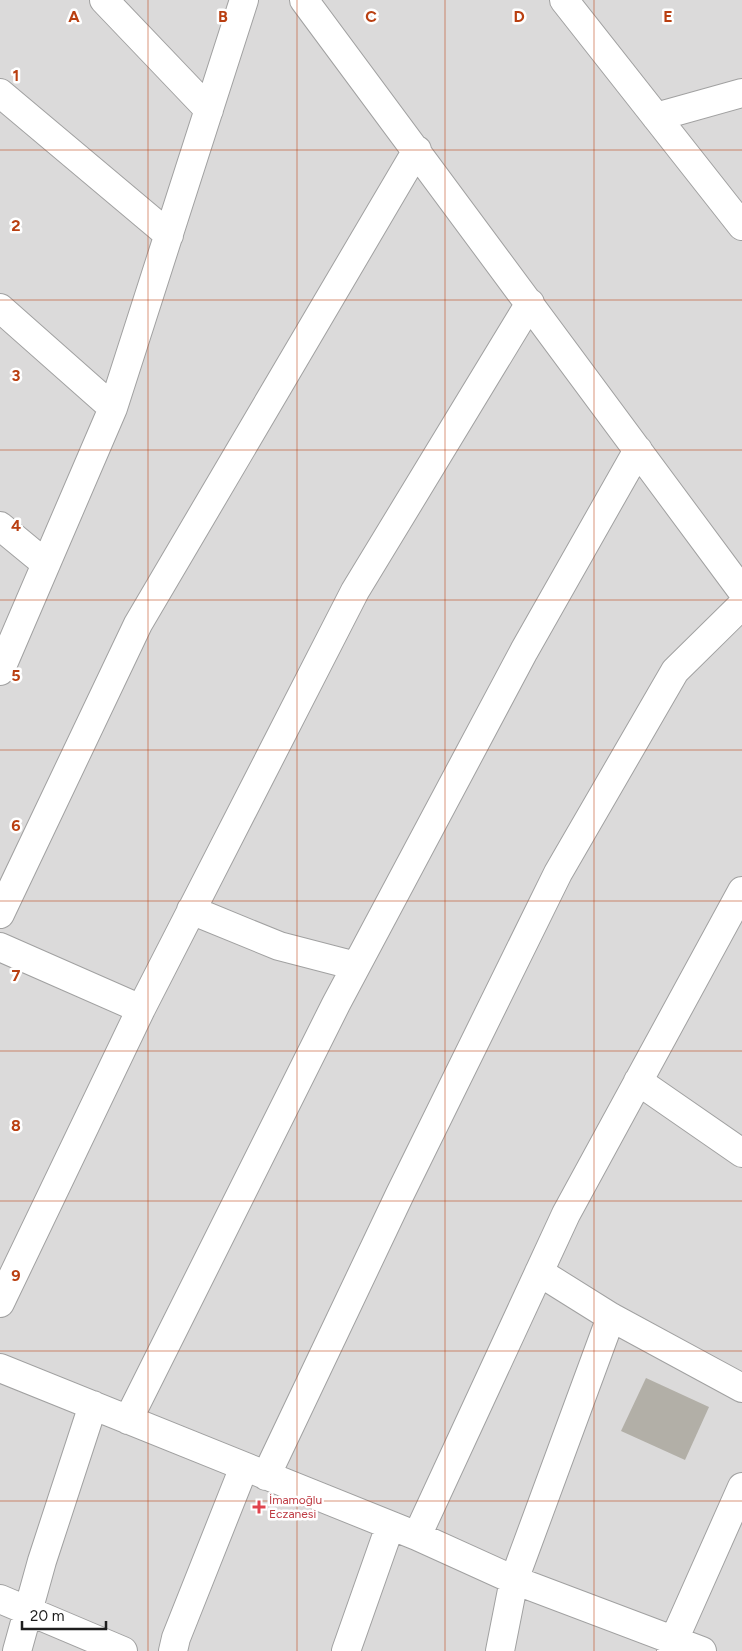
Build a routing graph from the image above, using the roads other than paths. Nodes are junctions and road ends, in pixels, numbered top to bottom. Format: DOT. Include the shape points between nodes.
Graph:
graph roads {
  1 [pos="104,0"];
  2 [pos="244,0"];
  3 [pos="304,0"];
  4 [pos="564,0"];
  5 [pos="0,93"];
  6 [pos="742,93"];
  7 [pos="209,110"];
  8 [pos="656,116"];
  9 [pos="417,150"];
  10 [pos="742,226"];
  11 [pos="169,235"];
  12 [pos="530,303"];
  13 [pos="0,308"];
  14 [pos="113,408"];
  15 [pos="638,450"];
  16 [pos="0,526"];
  17 [pos="46,564"];
  18 [pos="742,591"];
  19 [pos="742,605"];
  20 [pos="0,671"];
  21 [pos="742,891"];
  22 [pos="191,910"];
  23 [pos="0,914"];
  24 [pos="0,947"];
  25 [pos="356,966"];
  26 [pos="140,1009"];
  27 [pos="638,1081"];
  28 [pos="742,1153"];
  29 [pos="539,1272"];
  30 [pos="0,1303"];
  31 [pos="611,1317"];
  32 [pos="0,1368"];
  33 [pos="742,1388"];
  34 [pos="93,1406"];
  35 [pos="128,1420"];
  36 [pos="255,1471"];
  37 [pos="742,1487"];
  38 [pos="390,1526"];
  39 [pos="417,1536"];
  40 [pos="514,1580"];
  41 [pos="0,1599"];
  42 [pos="28,1611"];
  43 [pos="672,1645"];
  44 [pos="16,1651"];
  45 [pos="123,1651"];
  46 [pos="173,1651"];
  47 [pos="346,1651"];
  48 [pos="500,1651"];
  49 [pos="702,1651"];
  1 -- 7 [label="street"];
  2 -- 7 [label="street"];
  3 -- 9 [label="street"];
  4 -- 8 [label="street"];
  5 -- 11 [label="street"];
  6 -- 8 [label="street"];
  7 -- 11 [label="street"];
  8 -- 10 [label="street"];
  9 -- 12 [label="street"];
  9 -- 23 [label="street" via="138,624"];
  11 -- 14 [label="street"];
  12 -- 15 [label="street"];
  12 -- 22 [label="street" via="355,592"];
  13 -- 14 [label="street"];
  14 -- 17 [label="street"];
  15 -- 18 [label="street"];
  15 -- 25 [label="street" via="524,651"];
  16 -- 17 [label="street"];
  17 -- 20 [label="street"];
  19 -- 36 [label="street" via="675,671 558,873 400,1194"];
  21 -- 27 [label="street"];
  22 -- 25 [label="street" via="279,946"];
  22 -- 26 [label="street"];
  24 -- 26 [label="street"];
  25 -- 35 [label="street"];
  26 -- 30 [label="street"];
  27 -- 28 [label="street"];
  27 -- 29 [label="street" via="566,1214"];
  29 -- 31 [label="street"];
  29 -- 39 [label="street"];
  31 -- 33 [label="street"];
  31 -- 40 [label="street"];
  32 -- 34 [label="street"];
  34 -- 35 [label="street"];
  34 -- 42 [label="street"];
  35 -- 36 [label="street"];
  36 -- 38 [label="street"];
  36 -- 46 [label="street" via="176,1638"];
  37 -- 43 [label="street"];
  38 -- 39 [label="street"];
  38 -- 47 [label="street"];
  39 -- 40 [label="street"];
  40 -- 43 [label="street"];
  40 -- 48 [label="street"];
  41 -- 42 [label="street"];
  42 -- 44 [label="street"];
  42 -- 45 [label="street"];
  43 -- 49 [label="street"];
}
